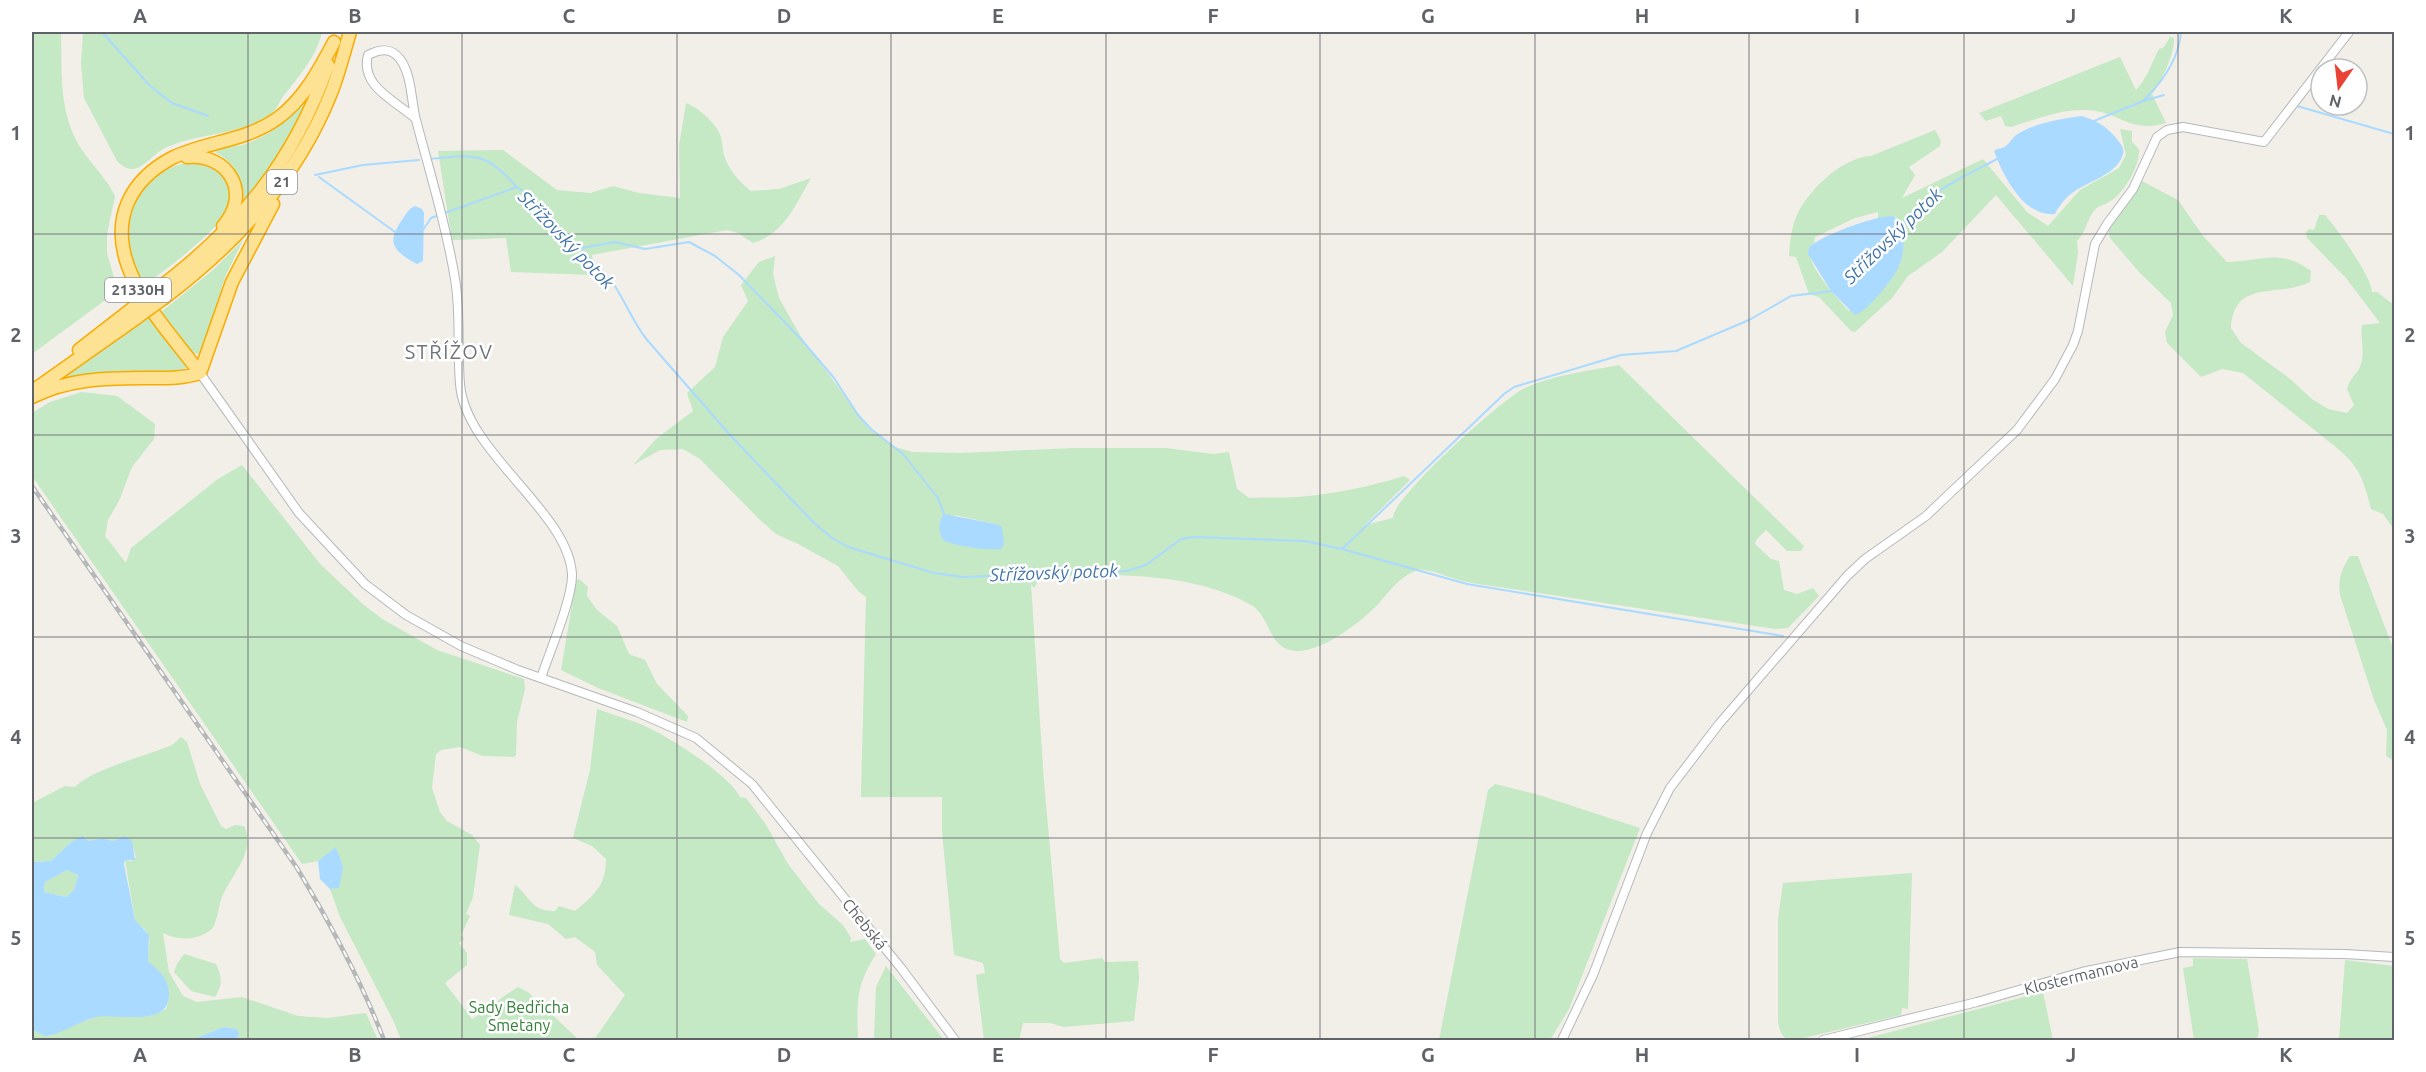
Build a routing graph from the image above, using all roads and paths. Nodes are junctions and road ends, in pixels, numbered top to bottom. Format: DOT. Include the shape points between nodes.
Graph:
graph roads {
  1 [pos="350,32"];
  2 [pos="2349,32"];
  3 [pos="335,37"];
  4 [pos="415,118"];
  5 [pos="160,165"];
  6 [pos="292,168"];
  7 [pos="159,291"];
  8 [pos="200,373"];
  9 [pos="32,391"];
  10 [pos="32,397"];
  11 [pos="541,678"];
  12 [pos="2394,957"];
  13 [pos="956,1041"];
  14 [pos="1562,1041"];
  15 [pos="1823,1041"];
  1 -- 6 [label="highway, 21" via="331,94"];
  2 -- 14 [label="street" via="2264,142 2183,127 2167,130 2157,138 2133,189 2095,244 2073,345 2055,379 2017,430 1926,516 1847,576 1719,724 1670,788 1647,833 1593,975"];
  3 -- 5 [label="highway, 21" via="308,87 277,119 239,138"];
  3 -- 7 [label="highway, 21" via="319,90 284,160 238,219"];
  4 -- 4 [label="street" via="405,68 399,57 389,50 368,55 365,67 370,80"];
  4 -- 11 [label="street" via="455,281 460,387 466,407 491,449 552,528 569,560 571,586"];
  5 -- 7 [label="highway, 21" via="185,157 206,157 227,171 236,193 227,222"];
  5 -- 8 [label="highway, 21330H" via="134,191 122,224 122,246 137,288"];
  6 -- 7 [label="highway, 21" via="266,203 213,260"];
  6 -- 8 [label="highway" via="232,282"];
  7 -- 9 [label="highway, 21, bridge" via="136,312 102,330"];
  8 -- 10 [label="highway" via="64,384"];
  8 -- 11 [label="street, 21330H" via="299,513 365,584 406,615 461,646"];
  11 -- 13 [label="street, Chebská" via="696,738 752,784"];
  12 -- 15 [label="street, Klostermannova" via="2180,952 2082,972"];
}
